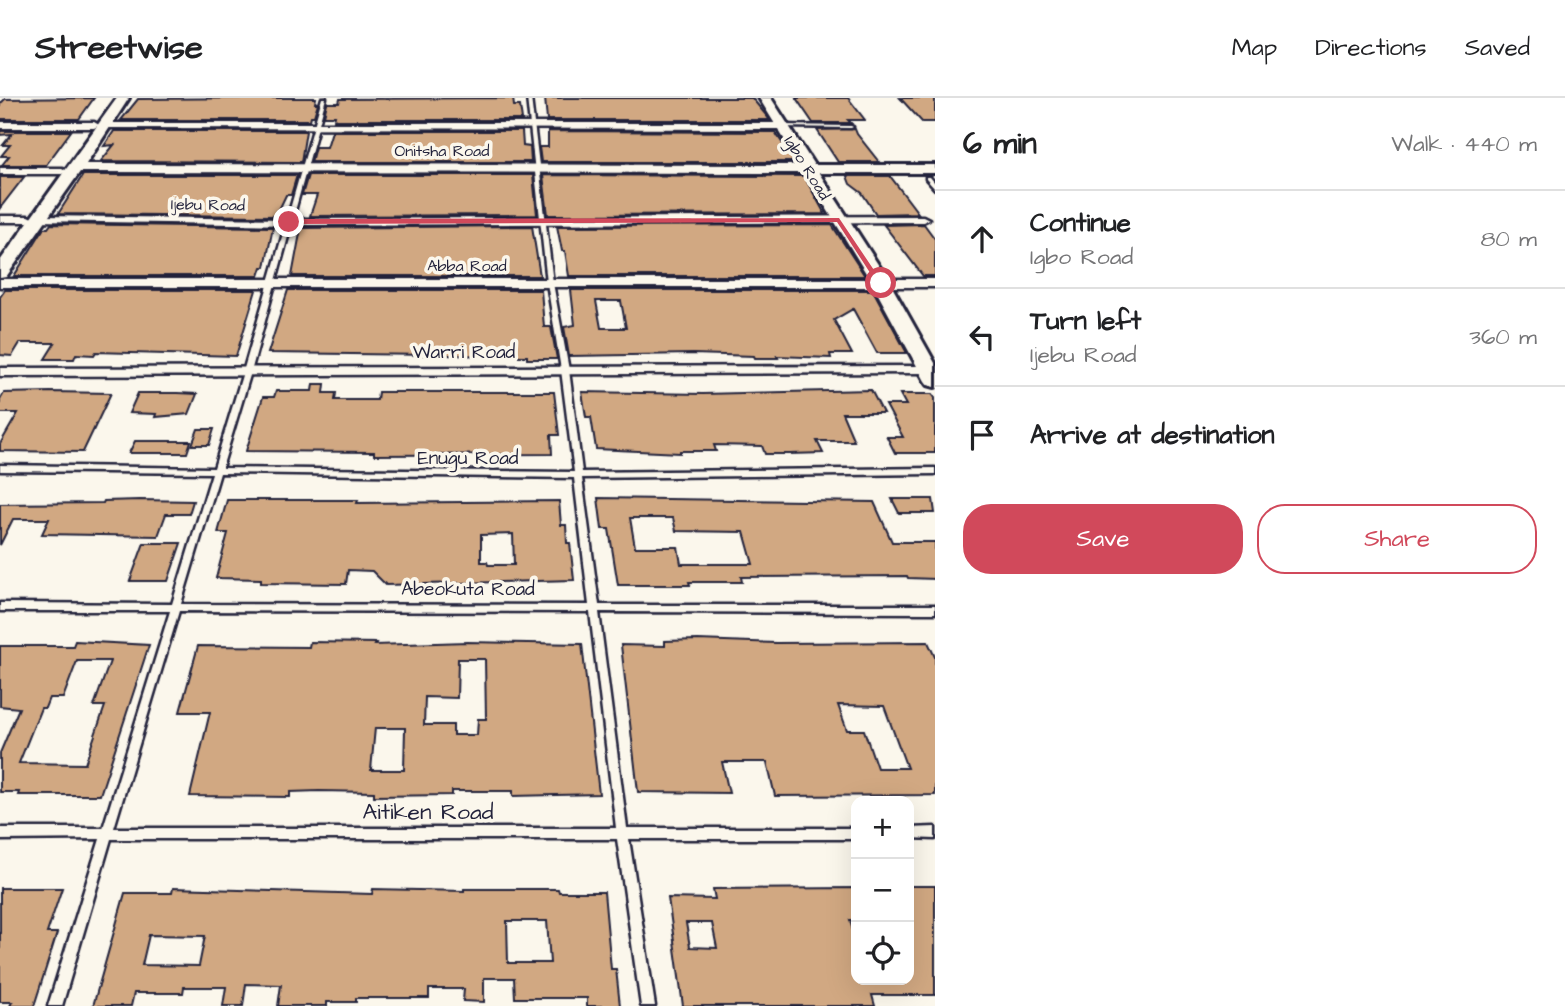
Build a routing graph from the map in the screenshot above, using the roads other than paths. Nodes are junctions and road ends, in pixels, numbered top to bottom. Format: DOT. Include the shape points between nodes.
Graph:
graph roads {
  1 [pos="113,98"];
  2 [pos="123,98"];
  3 [pos="324,98"];
  4 [pos="529,98"];
  5 [pos="765,98"];
  6 [pos="0,124"];
  7 [pos="100,125"];
  8 [pos="317,125"];
  9 [pos="533,126"];
  10 [pos="780,126"];
  11 [pos="851,127"];
  12 [pos="807,168"];
  13 [pos="302,169"];
  14 [pos="537,169"];
  15 [pos="69,170"];
  16 [pos="0,171"];
  17 [pos="931,174"];
  18 [pos="935,187"];
  19 [pos="0,219"];
  20 [pos="34,219"];
  21 [pos="923,219"];
  22 [pos="543,220"];
  23 [pos="839,220"];
  24 [pos="289,222"];
  25 [pos="0,255"];
  26 [pos="0,273"];
  27 [pos="0,283"];
  28 [pos="550,283"];
  29 [pos="881,283"];
  30 [pos="271,284"];
  31 [pos="935,284"];
  32 [pos="565,370"];
  33 [pos="0,372"];
  34 [pos="247,372"];
  35 [pos="931,376"];
  36 [pos="0,468"];
  37 [pos="935,471"];
  38 [pos="216,472"];
  39 [pos="578,475"];
  40 [pos="176,606"];
  41 [pos="0,607"];
  42 [pos="595,607"];
  43 [pos="935,609"];
  44 [pos="622,832"];
  45 [pos="851,832"];
  46 [pos="914,832"];
  47 [pos="935,832"];
  48 [pos="0,834"];
  49 [pos="107,834"];
  50 [pos="55,1006"];
  51 [pos="648,1006"];
  1 -- 7 [label="street"];
  2 -- 7 [label="street"];
  3 -- 8 [label="lane"];
  4 -- 9 [label="lane"];
  5 -- 10 [label="street, Igbo Road"];
  6 -- 7 [label="street"];
  7 -- 8 [label="street"];
  7 -- 15 [label="street"];
  8 -- 9 [label="street"];
  8 -- 13 [label="lane"];
  9 -- 10 [label="street"];
  9 -- 14 [label="lane"];
  10 -- 11 [label="lane"];
  10 -- 12 [label="street, Igbo Road"];
  12 -- 14 [label="street, Onitsha Road"];
  12 -- 17 [label="street, Onitsha Road"];
  12 -- 23 [label="street, Igbo Road"];
  13 -- 14 [label="street, Onitsha Road"];
  13 -- 15 [label="street, Onitsha Road"];
  13 -- 24 [label="lane"];
  14 -- 22 [label="lane"];
  15 -- 16 [label="street, Onitsha Road"];
  15 -- 20 [label="street"];
  17 -- 18 [label="lane"];
  19 -- 20 [label="street, Ijebu Road"];
  20 -- 24 [label="street, Ijebu Road"];
  20 -- 25 [label="street"];
  20 -- 26 [label="street"];
  21 -- 23 [label="street, Ijebu Road"];
  22 -- 23 [label="street, Ijebu Road"];
  22 -- 24 [label="street, Ijebu Road"];
  22 -- 28 [label="lane"];
  23 -- 29 [label="street, Igbo Road"];
  24 -- 30 [label="lane"];
  27 -- 30 [label="street, Abba Road"];
  28 -- 29 [label="street, Abba Road"];
  28 -- 30 [label="street, Abba Road"];
  28 -- 32 [label="lane"];
  29 -- 31 [label="street, Abba Road"];
  29 -- 35 [label="street, Igbo Road"];
  30 -- 34 [label="lane"];
  32 -- 34 [label="street, Warri Road"];
  32 -- 35 [label="street, Warri Road"];
  32 -- 39 [label="lane"];
  33 -- 34 [label="street, Warri Road"];
  34 -- 38 [label="lane"];
  36 -- 38 [label="lane, Enugu Road"];
  37 -- 39 [label="lane, Enugu Road"];
  38 -- 39 [label="lane, Enugu Road"];
  38 -- 40 [label="lane"];
  39 -- 42 [label="lane"];
  40 -- 41 [label="lane, Abeokuta Road"];
  40 -- 42 [label="lane, Abeokuta Road"];
  40 -- 49 [label="lane"];
  42 -- 43 [label="lane, Abeokuta Road"];
  42 -- 44 [label="lane"];
  44 -- 45 [label="lane, Aitiken Road"];
  44 -- 49 [label="lane, Aitiken Road"];
  44 -- 51 [label="lane"];
  46 -- 47 [label="lane"];
  48 -- 49 [label="lane, Aitiken Road"];
  49 -- 50 [label="lane"];
}
